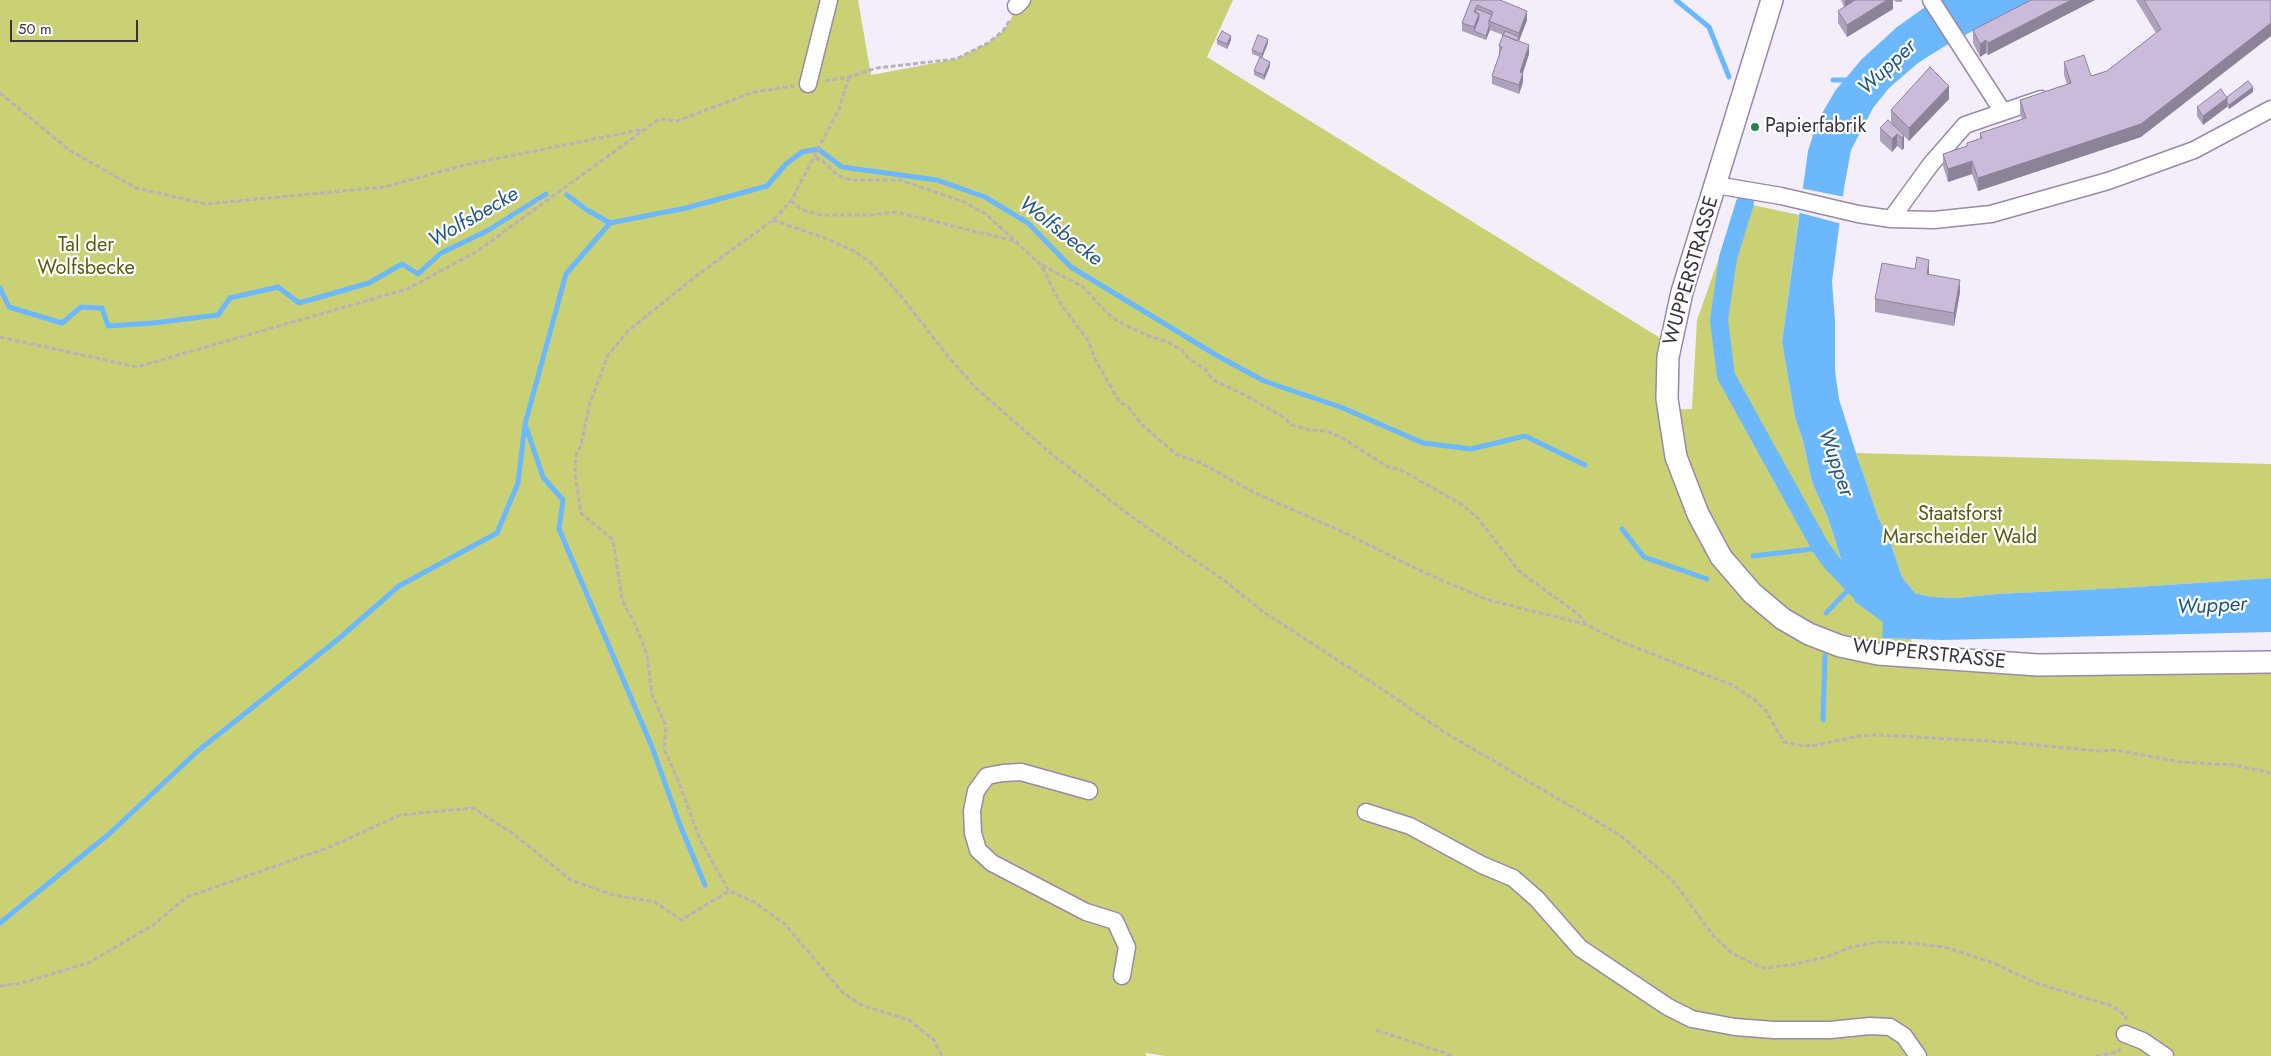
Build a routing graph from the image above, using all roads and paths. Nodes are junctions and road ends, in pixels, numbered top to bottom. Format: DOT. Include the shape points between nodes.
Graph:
graph roads {
  1 [pos="829,0"];
  2 [pos="1772,0"];
  3 [pos="1932,0"];
  4 [pos="1019,3"];
  5 [pos="849,77"];
  6 [pos="808,84"];
  7 [pos="0,92"];
  8 [pos="2053,94"];
  9 [pos="2271,109"];
  10 [pos="2003,112"];
  11 [pos="647,128"];
  12 [pos="816,157"];
  13 [pos="1716,184"];
  14 [pos="791,201"];
  15 [pos="1891,219"];
  16 [pos="773,220"];
  17 [pos="1018,242"];
  18 [pos="1041,265"];
  19 [pos="0,337"];
  20 [pos="1585,624"];
  21 [pos="2271,662"];
  22 [pos="2271,773"];
  23 [pos="1089,791"];
  24 [pos="1366,812"];
  25 [pos="729,891"];
  26 [pos="1122,976"];
  27 [pos="0,986"];
  28 [pos="1376,1030"];
  29 [pos="2125,1034"];
  30 [pos="942,1056"];
  31 [pos="1454,1056"];
  32 [pos="1918,1056"];
  33 [pos="2096,1056"];
  34 [pos="2165,1056"];
  1 -- 6 [label="street"];
  2 -- 13 [label="main road, WUPPERSTRASSE"];
  3 -- 10 [label="street"];
  4 -- 5 [label="path" via="1003,31 988,43 956,59 877,68"];
  5 -- 6 [label="path"];
  5 -- 12 [label="path" via="839,110"];
  6 -- 11 [label="path" via="754,92 677,121 659,119"];
  7 -- 11 [label="path" via="69,150 136,188 206,204 384,187 465,165"];
  8 -- 10 [label="street"];
  9 -- 15 [label="street" via="2194,150 2099,184 1991,214 1934,220"];
  10 -- 15 [label="street" via="1965,125"];
  11 -- 19 [label="path" via="476,252 407,289 137,367"];
  12 -- 14 [label="path"];
  12 -- 17 [label="path" via="836,174 851,180 900,180 964,202 986,214"];
  13 -- 15 [label="street"];
  13 -- 21 [label="main road, WUPPERSTRASSE" via="1675,320 1668,358 1667,399 1676,457 1698,514 1721,557 1752,593 1783,619 1809,634 1840,646 1878,654 2038,665"];
  14 -- 16 [label="path"];
  14 -- 17 [label="path" via="802,210 821,215 896,212"];
  16 -- 25 [label="path" via="628,331 608,355 590,403 576,455 575,474 581,513 612,540 622,600 647,655 652,695 666,726 664,749 700,840"];
  16 -- 29 [label="path" via="827,239 871,263 976,388 1129,515 1225,581 1262,611 1444,732 1620,835 1674,882 1715,938 1733,954 1763,968 1791,966 1851,947 1879,942 1944,947 1991,962 2036,983 2112,1006 2126,1016"];
  17 -- 18 [label="path"];
  18 -- 20 [label="path" via="1083,288 1119,322 1168,342 1205,369 1213,380 1247,396 1292,425 1327,431 1342,438 1388,467 1401,470 1461,504 1476,516 1520,572 1578,614"];
  18 -- 20 [label="path" via="1060,303 1087,339 1119,401 1176,454 1488,600"];
  20 -- 22 [label="path" via="1746,693 1766,711 1784,742 1793,745 1818,745 1879,735 2005,742 2115,750 2180,762 2234,765"];
  23 -- 26 [label="street" via="1021,772 987,776 976,791 972,811 973,833 978,850 992,863 1086,912 1115,921 1127,947"];
  24 -- 32 [label="street" via="1410,826 1513,878 1537,899 1580,948 1668,1008 1692,1019 1774,1030 1890,1026 1904,1036"];
  25 -- 27 [label="path" via="681,920 655,902 613,895 571,880 512,833 473,808 400,815 330,847 187,897 153,926 88,963 22,983"];
  25 -- 30 [label="path" via="754,902 785,924 842,992 861,1005 909,1020 934,1040"];
  28 -- 31 [label="path"];
  29 -- 33 [label="path" via="2118,1052"];
  29 -- 34 [label="street" via="2144,1041"];
}
